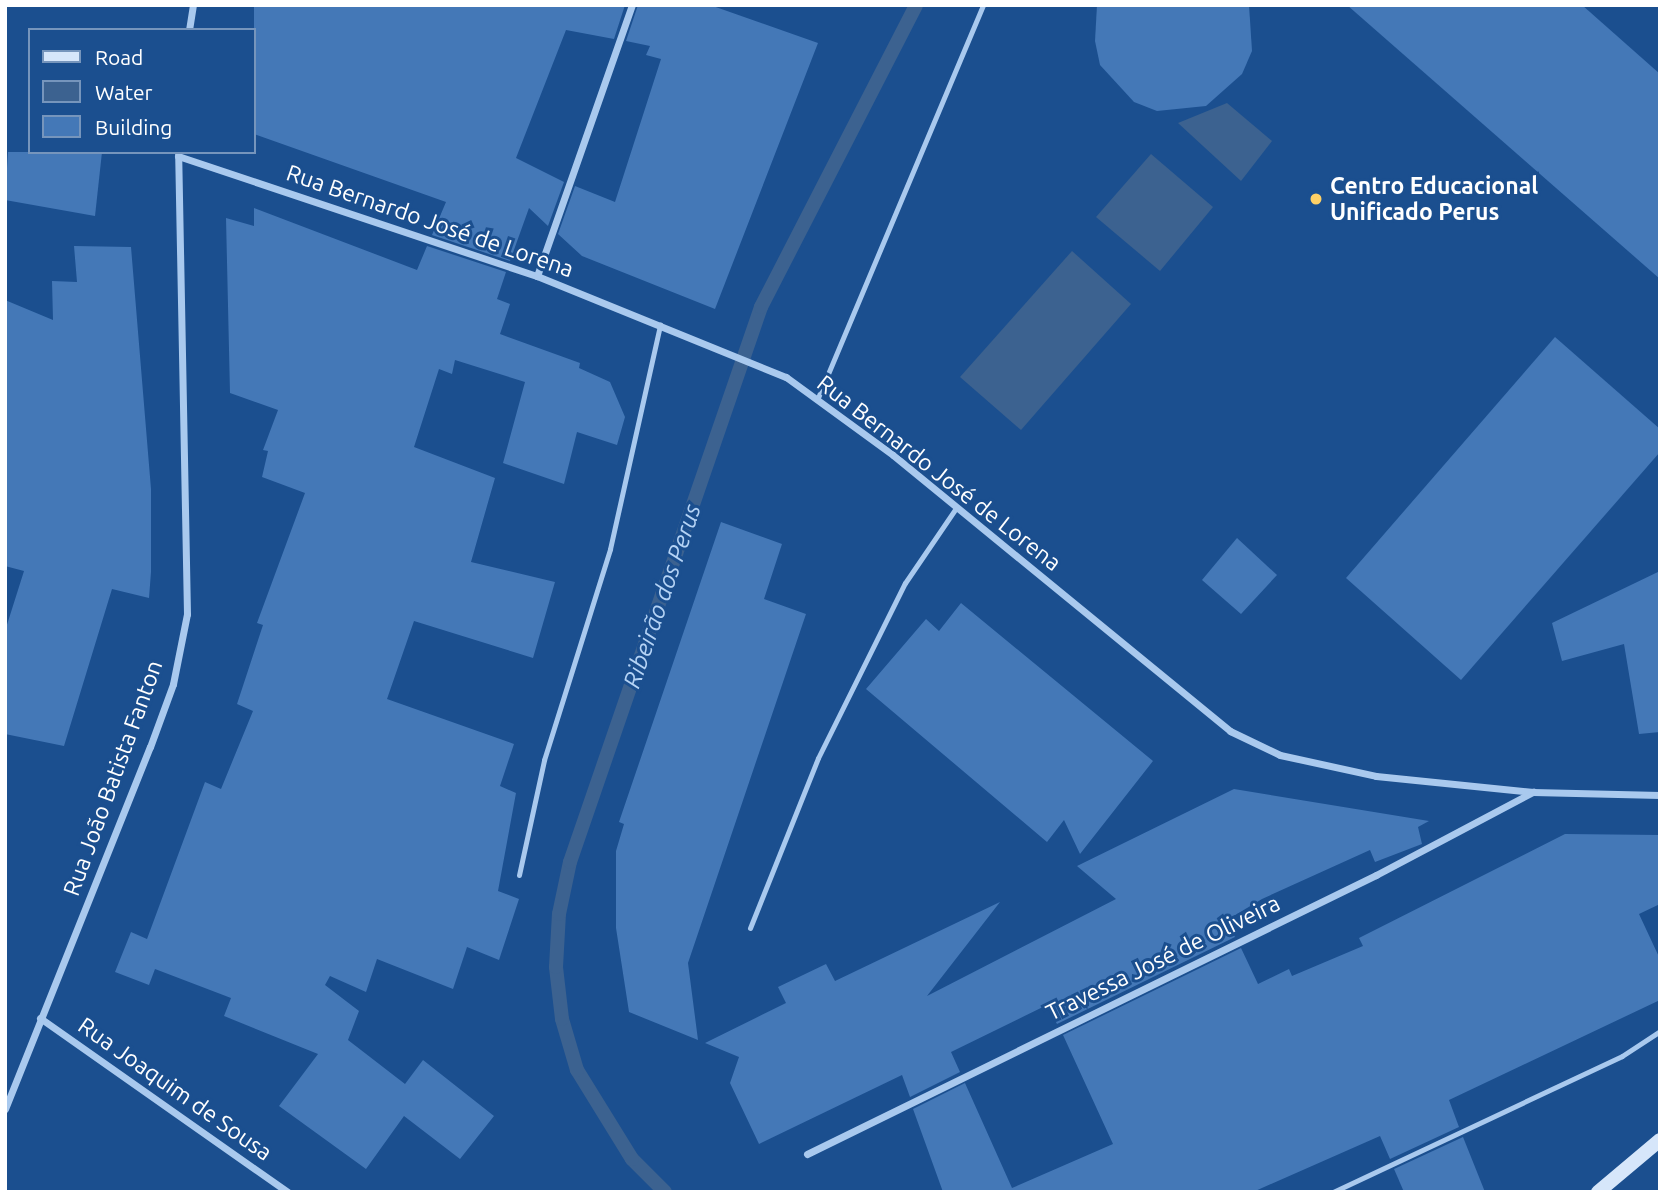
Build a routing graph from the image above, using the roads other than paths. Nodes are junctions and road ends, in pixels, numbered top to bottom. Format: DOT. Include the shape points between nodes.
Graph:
graph roads {
  1 [pos="192,5"];
  2 [pos="632,5"];
  3 [pos="983,5"];
  4 [pos="189,28"];
  5 [pos="178,154"];
  6 [pos="537,276"];
  7 [pos="660,325"];
  8 [pos="817,400"];
  9 [pos="956,508"];
  10 [pos="1534,792"];
  11 [pos="1660,795"];
  12 [pos="519,875"];
  13 [pos="750,928"];
  14 [pos="40,1018"];
  15 [pos="1660,1031"];
  16 [pos="5,1108"];
  17 [pos="1660,1140"];
  18 [pos="807,1154"];
  19 [pos="288,1192"];
  20 [pos="1333,1192"];
  21 [pos="1598,1192"];
  1 -- 4 [label="street"];
  2 -- 6 [label="street"];
  3 -- 8 [label="lane"];
  5 -- 6 [label="street, Rua Bernardo José de Lorena"];
  5 -- 14 [label="street, Rua João Batista Fanton" via="187,614 173,684"];
  6 -- 7 [label="street, Rua Bernardo José de Lorena"];
  7 -- 8 [label="street, Rua Bernardo José de Lorena" via="786,377"];
  7 -- 12 [label="lane" via="610,549 544,760"];
  8 -- 9 [label="street, Rua Bernardo José de Lorena"];
  9 -- 10 [label="street, Rua Bernardo José de Lorena" via="1230,731 1280,755 1364,774"];
  9 -- 13 [label="lane" via="905,583 818,758"];
  10 -- 11 [label="street, Rua Bernardo José de Lorena"];
  10 -- 18 [label="street, Travessa José de Oliveira" via="1376,875"];
  14 -- 16 [label="street, Rua João Batista Fanton"];
  14 -- 19 [label="street, Rua Joaquim de Sousa"];
  15 -- 20 [label="lane" via="1622,1056"];
  17 -- 21 [label="main road"];
}
